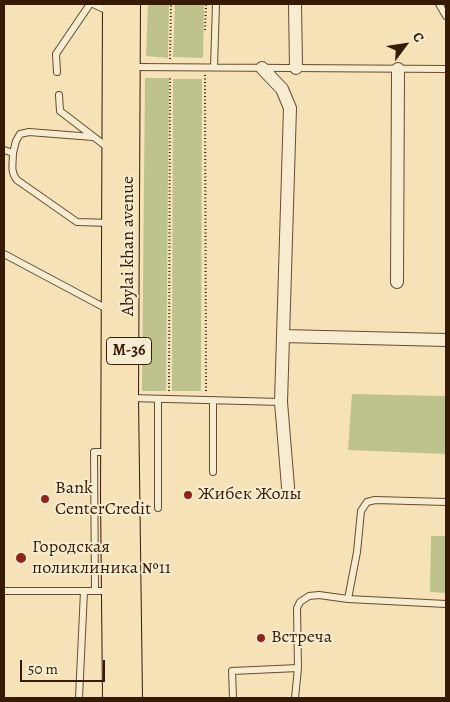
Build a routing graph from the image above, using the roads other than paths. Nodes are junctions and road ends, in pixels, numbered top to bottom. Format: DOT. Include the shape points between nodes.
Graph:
graph roads {
  1 [pos="91,4"];
  2 [pos="130,4"];
  3 [pos="216,4"];
  4 [pos="295,4"];
  5 [pos="439,4"];
  6 [pos="113,9"];
  7 [pos="446,16"];
  8 [pos="121,66"];
  9 [pos="214,67"];
  10 [pos="262,68"];
  11 [pos="296,68"];
  12 [pos="398,69"];
  13 [pos="446,69"];
  14 [pos="57,72"];
  15 [pos="59,95"];
  16 [pos="93,136"];
  17 [pos="4,150"];
  18 [pos="112,151"];
  19 [pos="13,153"];
  20 [pos="112,223"];
  21 [pos="4,254"];
  22 [pos="397,282"];
  23 [pos="112,312"];
  24 [pos="283,336"];
  25 [pos="446,340"];
  26 [pos="128,398"];
  27 [pos="158,399"];
  28 [pos="210,400"];
  29 [pos="281,402"];
  30 [pos="213,472"];
  31 [pos="288,487"];
  32 [pos="446,502"];
  33 [pos="158,508"];
  34 [pos="4,591"];
  35 [pos="84,591"];
  36 [pos="104,591"];
  37 [pos="348,599"];
  38 [pos="446,604"];
  39 [pos="298,668"];
  40 [pos="79,698"];
  41 [pos="113,698"];
  42 [pos="132,698"];
  43 [pos="233,698"];
  44 [pos="295,698"];
  1 -- 6 [label="lane"];
  1 -- 14 [label="lane" via="56,54"];
  2 -- 8 [label="main road, Abylai khan avenue / M-36"];
  3 -- 9 [label="lane"];
  4 -- 11 [label="street"];
  5 -- 7 [label="lane"];
  6 -- 8 [label="main road, Abylai khan avenue / M-36"];
  8 -- 9 [label="lane"];
  8 -- 18 [label="main road, Abylai khan avenue / M-36"];
  8 -- 26 [label="main road, Abylai khan avenue / M-36"];
  9 -- 10 [label="lane"];
  10 -- 11 [label="lane"];
  10 -- 24 [label="street" via="282,89 290,108"];
  11 -- 12 [label="lane"];
  12 -- 13 [label="lane"];
  12 -- 22 [label="street"];
  15 -- 16 [label="lane" via="60,112"];
  16 -- 18 [label="lane"];
  16 -- 19 [label="lane" via="29,132 20,134"];
  17 -- 19 [label="lane"];
  18 -- 20 [label="main road, Abylai khan avenue / M-36"];
  19 -- 20 [label="lane" via="12,170 17,180 77,222"];
  20 -- 23 [label="main road, Abylai khan avenue / M-36"];
  21 -- 23 [label="lane"];
  23 -- 36 [label="main road, Abylai khan avenue / M-36" via="111,452"];
  24 -- 25 [label="street"];
  24 -- 29 [label="street"];
  26 -- 27 [label="lane"];
  26 -- 42 [label="main road, Abylai khan avenue / M-36"];
  27 -- 28 [label="lane"];
  27 -- 33 [label="lane"];
  28 -- 29 [label="lane"];
  28 -- 30 [label="lane"];
  29 -- 31 [label="street"];
  32 -- 37 [label="lane" via="367,502 361,510"];
  34 -- 35 [label="lane"];
  35 -- 36 [label="lane"];
  35 -- 40 [label="lane"];
  36 -- 41 [label="main road, Abylai khan avenue / M-36"];
  37 -- 38 [label="lane"];
  37 -- 39 [label="lane" via="319,595 309,596 300,602 297,608"];
  39 -- 43 [label="lane" via="232,671"];
  39 -- 44 [label="lane"];
}
